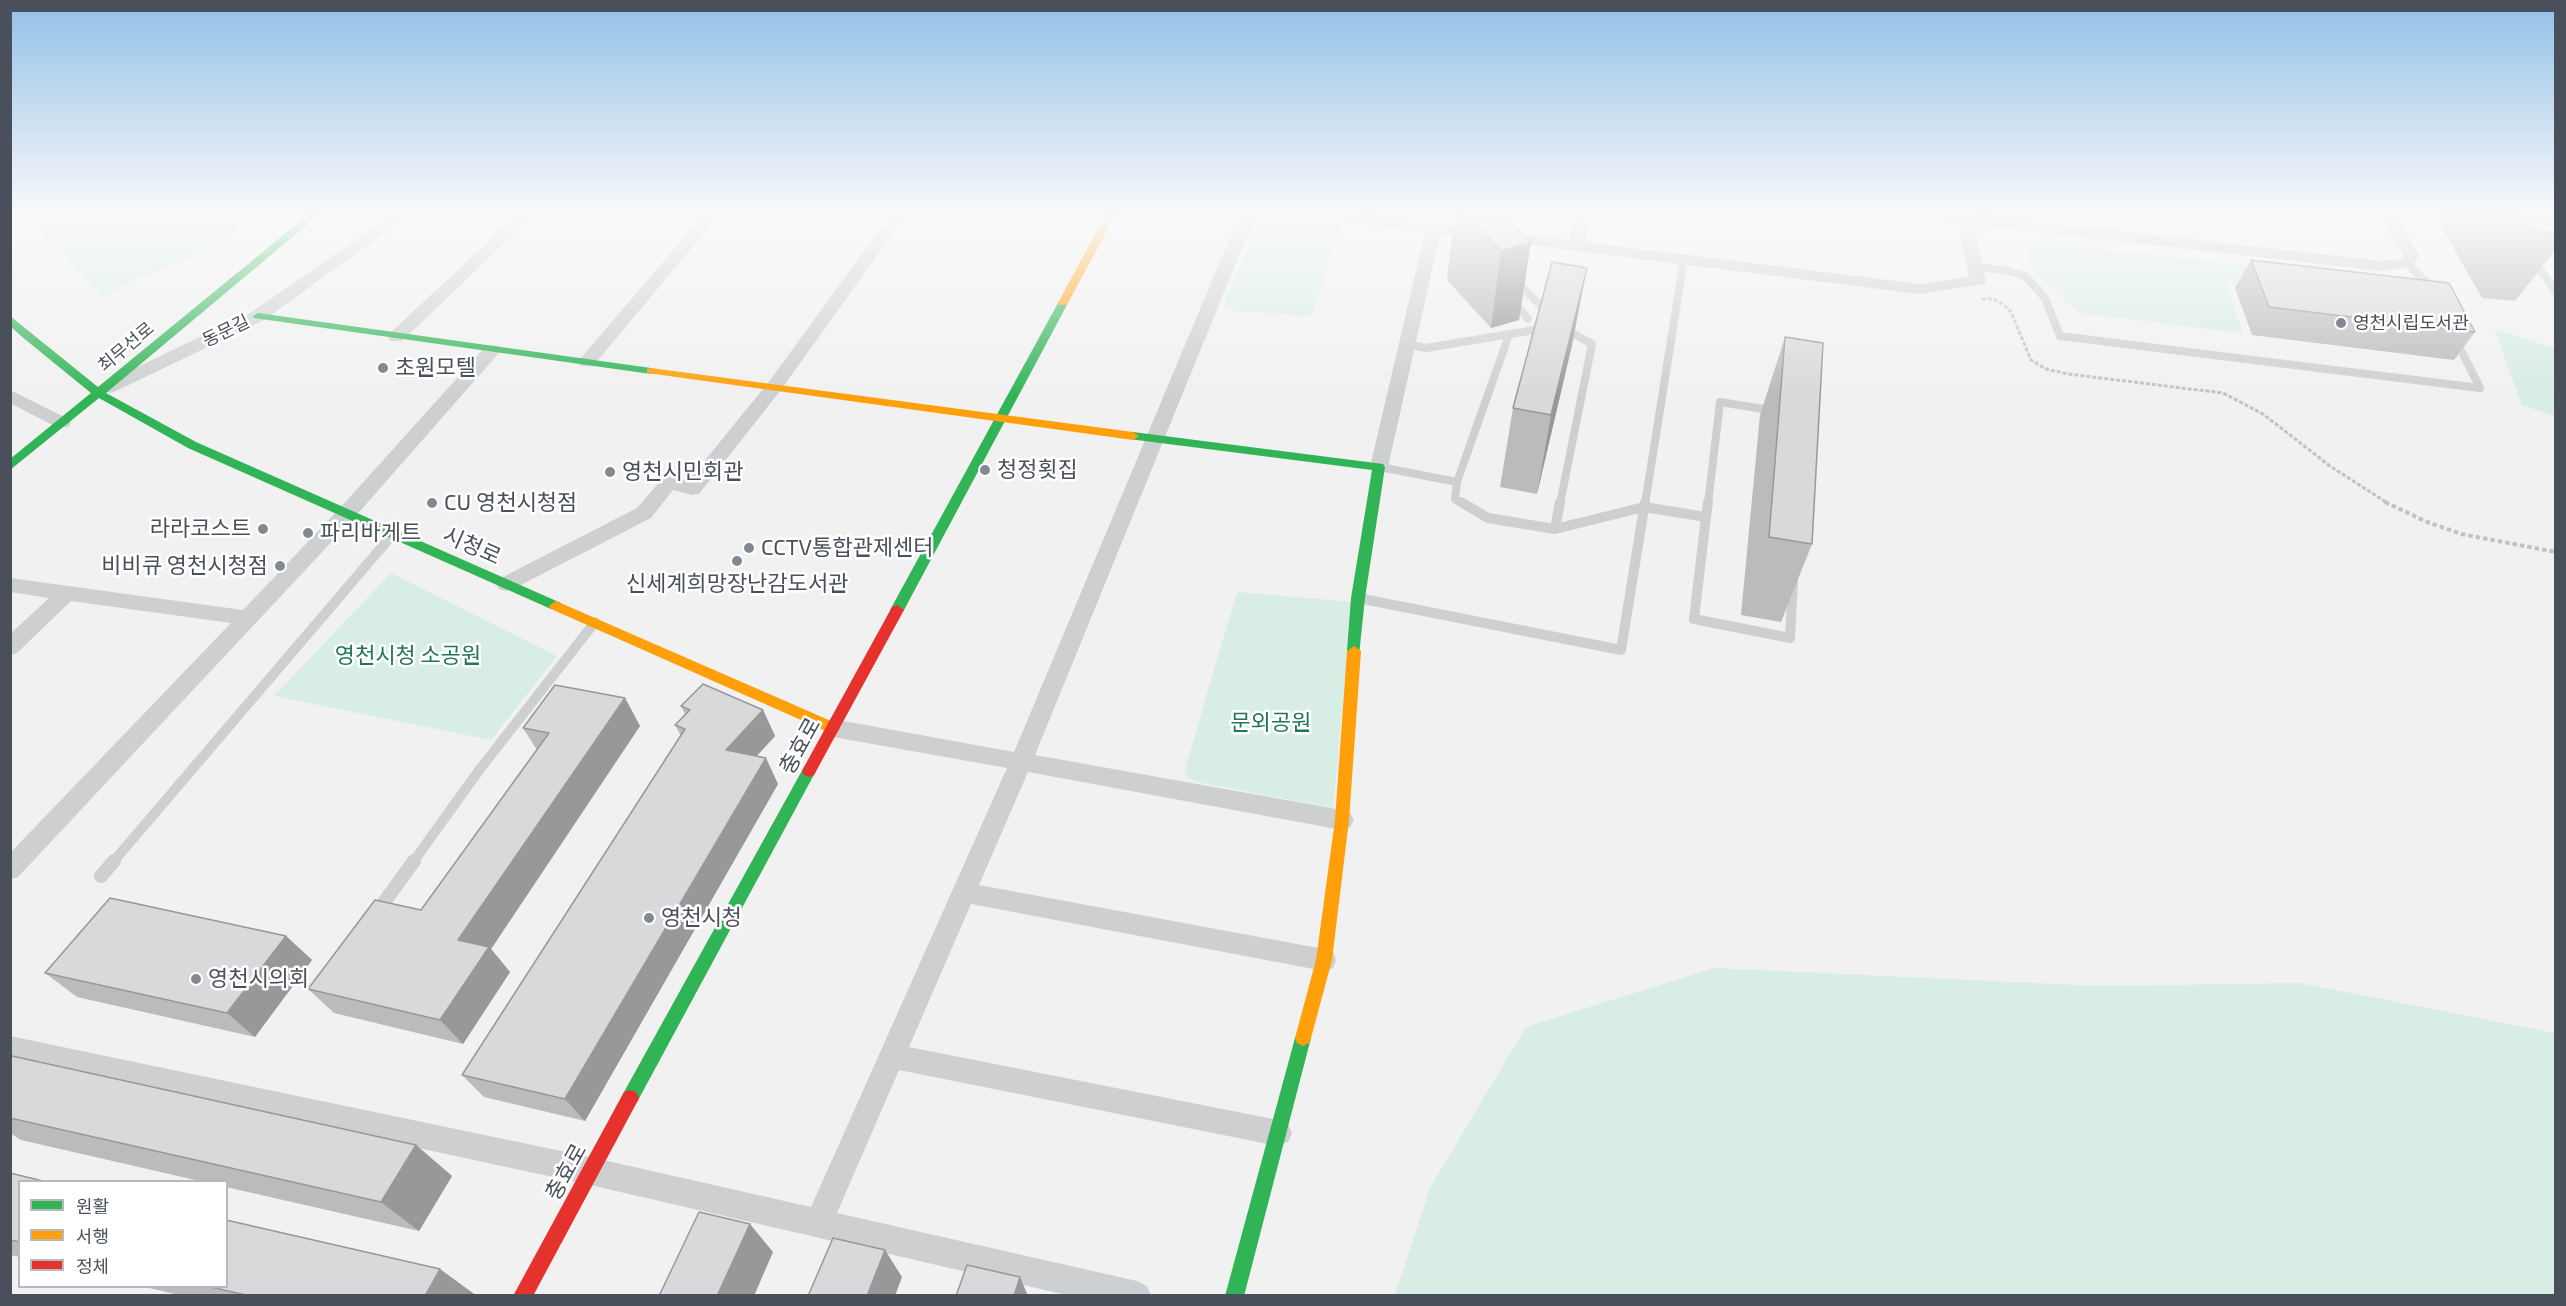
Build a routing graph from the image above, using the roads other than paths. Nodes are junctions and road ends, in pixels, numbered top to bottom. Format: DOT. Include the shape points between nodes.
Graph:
graph roads {
  1 [pos="241,275"];
  2 [pos="316,275"];
  3 [pos="462,275"];
  4 [pos="661,275"];
  5 [pos="855,275"];
  6 [pos="1078,275"];
  7 [pos="1223,275"];
  8 [pos="1423,275"];
  9 [pos="1511,275"];
  10 [pos="1681,275"];
  11 [pos="1809,275"];
  12 [pos="1976,275"];
  13 [pos="2021,275"];
  14 [pos="2419,275"];
  15 [pos="2544,275"];
  16 [pos="2556,292"];
  17 [pos="1508,296"];
  18 [pos="2437,303"];
  19 [pos="258,316"];
  20 [pos="10,319"];
  21 [pos="1528,319"];
  22 [pos="1560,326"];
  23 [pos="1509,335"];
  24 [pos="2453,335"];
  25 [pos="396,337"];
  26 [pos="1407,344"];
  27 [pos="492,350"];
  28 [pos="587,362"];
  29 [pos="774,387"];
  30 [pos="98,393"];
  31 [pos="10,395"];
  32 [pos="1782,412"];
  33 [pos="1002,417"];
  34 [pos="62,423"];
  35 [pos="1155,439"];
  36 [pos="10,466"];
  37 [pos="1379,467"];
  38 [pos="1457,482"];
  39 [pos="1644,507"];
  40 [pos="347,513"];
  41 [pos="1706,518"];
  42 [pos="1555,529"];
  43 [pos="393,534"];
  44 [pos="1794,568"];
  45 [pos="506,584"];
  46 [pos="10,585"];
  47 [pos="68,593"];
  48 [pos="1358,598"];
  49 [pos="249,618"];
  50 [pos="595,622"];
  51 [pos="10,647"];
  52 [pos="833,728"];
  53 [pos="1021,762"];
  54 [pos="1342,820"];
  55 [pos="10,870"];
  56 [pos="101,876"];
  57 [pos="963,892"];
  58 [pos="370,922"];
  59 [pos="1324,960"];
  60 [pos="10,1048"];
  61 [pos="891,1056"];
  62 [pos="1278,1133"];
  63 [pos="590,1171"];
  64 [pos="818,1223"];
  65 [pos="522,1296"];
  66 [pos="1137,1296"];
  67 [pos="1234,1296"];
  1 -- 30 [label="street, 최무선로"];
  2 -- 19 [label="street, 동문길"];
  3 -- 25 [label="street"];
  4 -- 28 [label="street"];
  5 -- 29 [label="street"];
  6 -- 33 [label="street, 충효로"];
  7 -- 35 [label="street"];
  8 -- 26 [label="street"];
  9 -- 22 [label="lane"];
  10 -- 39 [label="lane"];
  11 -- 12 [label="street" via="1920,289 1977,281"];
  13 -- 24 [label="lane" via="2045,298 2060,336 2480,388"];
  14 -- 18 [label="lane"];
  15 -- 16 [label="lane"];
  17 -- 21 [label="lane"];
  19 -- 25 [label="street"];
  19 -- 30 [label="street, 동문길"];
  20 -- 30 [label="street, 시청로"];
  22 -- 23 [label="lane"];
  22 -- 42 [label="lane" via="1592,345"];
  23 -- 26 [label="lane" via="1426,348"];
  23 -- 38 [label="lane"];
  25 -- 27 [label="street"];
  26 -- 37 [label="street"];
  27 -- 28 [label="street"];
  27 -- 40 [label="street"];
  28 -- 29 [label="street"];
  29 -- 33 [label="street"];
  29 -- 45 [label="street" via="692,489 669,483 644,513"];
  30 -- 34 [label="street, 최무선로"];
  30 -- 40 [label="street, 시청로" via="192,445"];
  31 -- 34 [label="street"];
  32 -- 41 [label="lane" via="1720,402"];
  33 -- 35 [label="street"];
  33 -- 52 [label="street, 충효로"];
  34 -- 36 [label="street, 최무선로"];
  35 -- 37 [label="street"];
  35 -- 53 [label="street"];
  37 -- 38 [label="lane"];
  37 -- 48 [label="street"];
  38 -- 42 [label="lane" via="1455,500 1488,518"];
  39 -- 41 [label="lane"];
  39 -- 42 [label="lane"];
  39 -- 48 [label="lane" via="1621,650"];
  40 -- 43 [label="street, 시청로"];
  40 -- 49 [label="street"];
  41 -- 44 [label="lane" via="1694,619 1790,638"];
  43 -- 45 [label="street, 시청로"];
  43 -- 56 [label="lane"];
  45 -- 50 [label="street, 시청로"];
  46 -- 47 [label="street"];
  47 -- 49 [label="street"];
  47 -- 51 [label="street"];
  48 -- 54 [label="street"];
  49 -- 55 [label="street"];
  50 -- 52 [label="street, 시청로"];
  50 -- 58 [label="lane" via="480,770"];
  52 -- 53 [label="street"];
  52 -- 63 [label="street, 충효로"];
  53 -- 54 [label="street"];
  53 -- 57 [label="street"];
  54 -- 59 [label="street"];
  57 -- 59 [label="street"];
  57 -- 61 [label="street"];
  59 -- 62 [label="street"];
  60 -- 63 [label="street"];
  61 -- 62 [label="street"];
  61 -- 64 [label="street"];
  62 -- 67 [label="street"];
  63 -- 64 [label="street"];
  63 -- 65 [label="street, 충효로"];
  64 -- 66 [label="street"];
}
